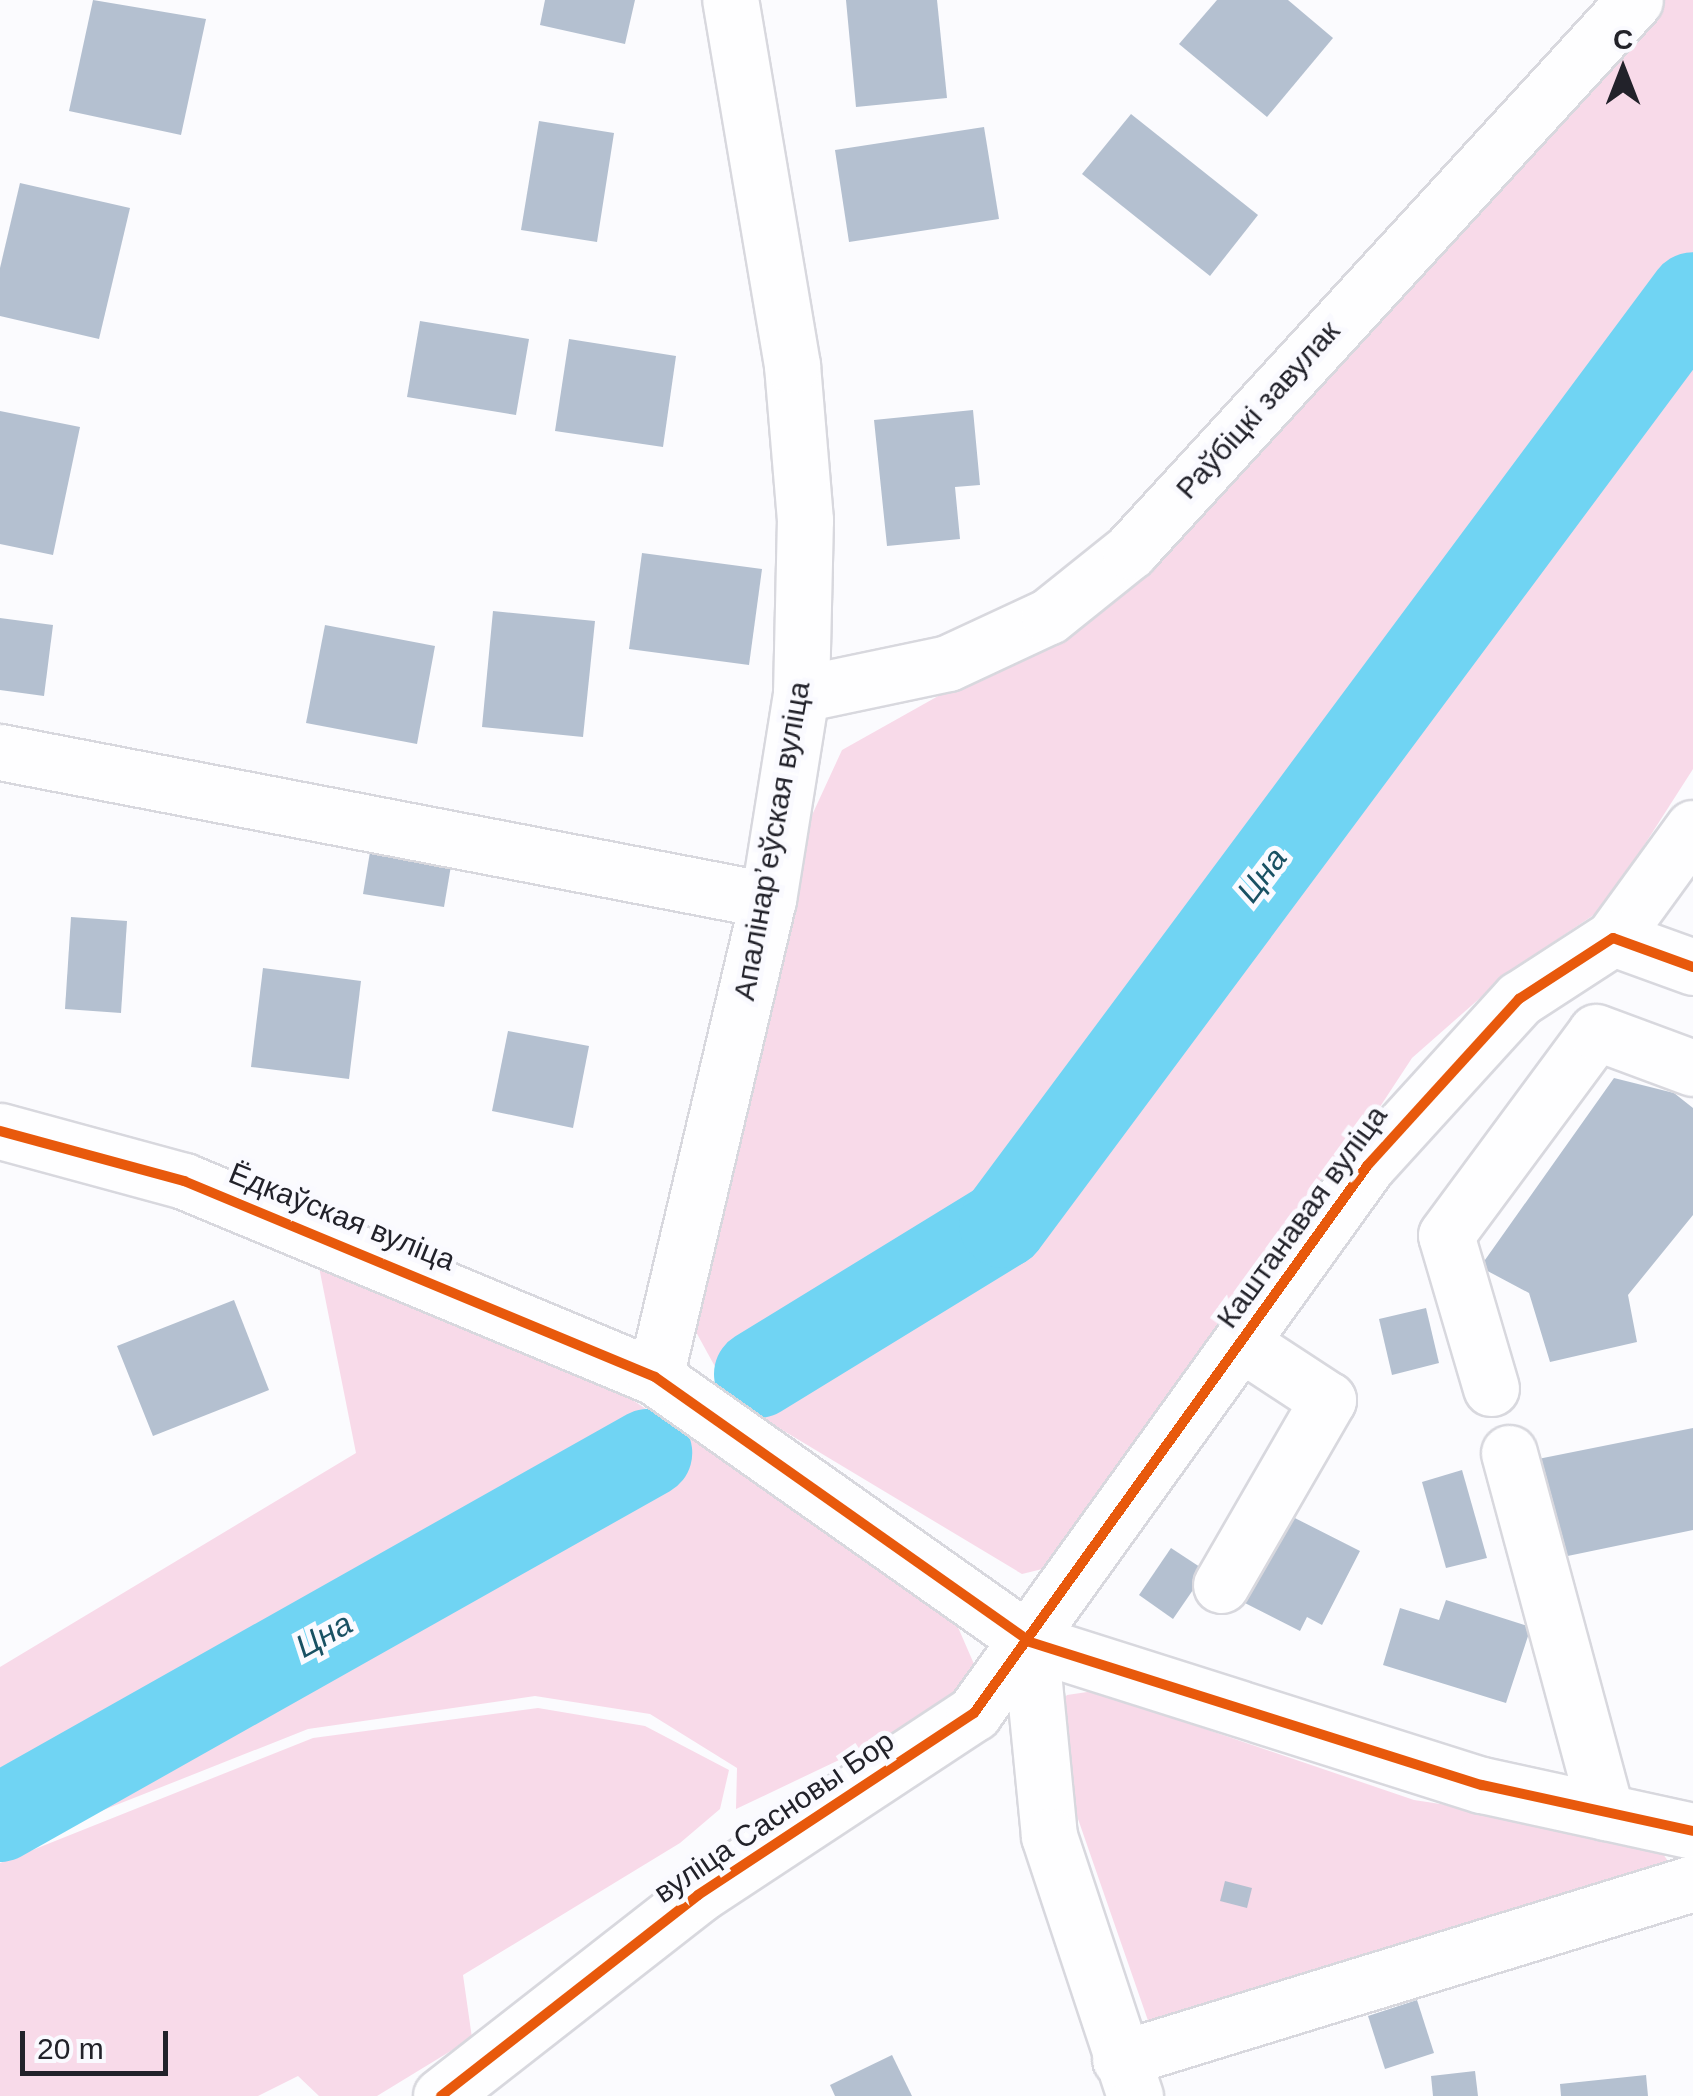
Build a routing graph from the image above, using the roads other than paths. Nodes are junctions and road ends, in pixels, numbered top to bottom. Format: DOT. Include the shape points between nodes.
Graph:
graph roads {
  1 [pos="730,0"];
  2 [pos="1635,0"];
  3 [pos="800,694"];
  4 [pos="0,752"];
  5 [pos="1693,828"];
  6 [pos="768,900"];
  7 [pos="1613,938"];
  8 [pos="1693,967"];
  9 [pos="1538,985"];
  10 [pos="1596,1032"];
  11 [pos="1693,1068"];
  12 [pos="0,1132"];
  13 [pos="1241,1344"];
  14 [pos="655,1377"];
  15 [pos="1492,1388"];
  16 [pos="1509,1453"];
  17 [pos="1221,1585"];
  18 [pos="1030,1642"];
  19 [pos="1606,1812"];
  20 [pos="1693,1831"];
  21 [pos="1693,1883"];
  22 [pos="1128,2078"];
  23 [pos="441,2096"];
  1 -- 3 [label="street, Апалінарʼеўская вуліца" via="792,365 806,520"];
  2 -- 3 [label="street, Раўбіцкі завулак" via="1130,551 1049,616 948,663"];
  3 -- 6 [label="street, Апалінарʼеўская вуліца"];
  4 -- 6 [label="street"];
  5 -- 7 [label="street"];
  6 -- 14 [label="street, Апалінарʼеўская вуліца"];
  7 -- 8 [label="street"];
  7 -- 9 [label="street, Каштанавая вуліца"];
  9 -- 10 [label="street"];
  9 -- 13 [label="street, Каштанавая вуліца" via="1396,1128"];
  10 -- 11 [label="street"];
  10 -- 15 [label="street" via="1446,1235"];
  12 -- 14 [label="street, Ёдкаўская вуліца" via="184,1181"];
  13 -- 17 [label="street" via="1328,1400"];
  13 -- 18 [label="street, Каштанавая вуліца"];
  14 -- 18 [label="street"];
  16 -- 19 [label="street"];
  18 -- 19 [label="street" via="1463,1780"];
  18 -- 22 [label="street" via="1049,1836"];
  18 -- 23 [label="street, вуліца Сасновы Бор" via="956,1728 698,1895"];
  19 -- 20 [label="street"];
  21 -- 22 [label="street"];
}
